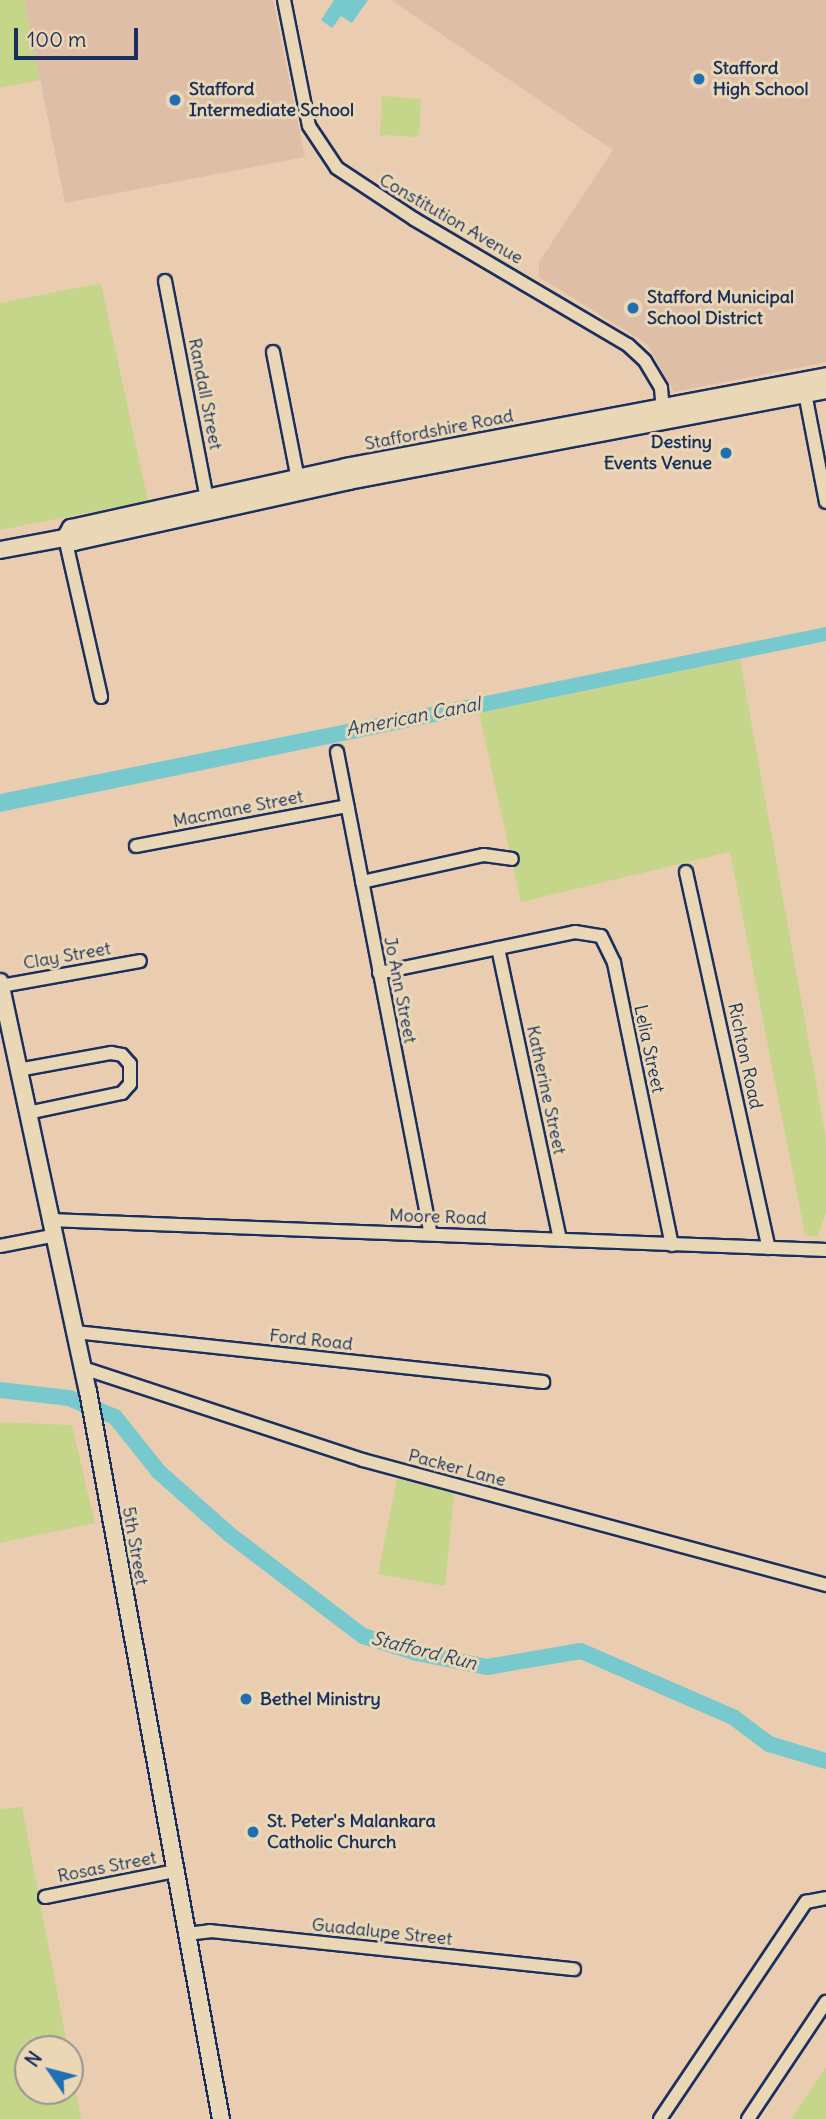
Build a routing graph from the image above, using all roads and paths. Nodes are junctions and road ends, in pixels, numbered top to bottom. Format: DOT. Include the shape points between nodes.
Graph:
graph roads {
  1 [pos="284,0"];
  2 [pos="165,281"];
  3 [pos="273,352"];
  4 [pos="826,376"];
  5 [pos="804,387"];
  6 [pos="826,390"];
  7 [pos="663,414"];
  8 [pos="298,479"];
  9 [pos="826,502"];
  10 [pos="209,508"];
  11 [pos="65,538"];
  12 [pos="0,550"];
  13 [pos="100,697"];
  14 [pos="337,752"];
  15 [pos="347,806"];
  16 [pos="136,846"];
  17 [pos="512,859"];
  18 [pos="686,872"];
  19 [pos="362,882"];
  20 [pos="498,948"];
  21 [pos="140,961"];
  22 [pos="379,973"];
  23 [pos="0,984"];
  24 [pos="18,1070"];
  25 [pos="27,1113"];
  26 [pos="51,1228"];
  27 [pos="431,1234"];
  28 [pos="560,1238"];
  29 [pos="672,1245"];
  30 [pos="0,1246"];
  31 [pos="769,1248"];
  32 [pos="826,1250"];
  33 [pos="75,1332"];
  34 [pos="83,1368"];
  35 [pos="543,1382"];
  36 [pos="826,1585"];
  37 [pos="175,1871"];
  38 [pos="45,1897"];
  39 [pos="826,1898"];
  40 [pos="187,1934"];
  41 [pos="574,1969"];
  42 [pos="826,2002"];
  43 [pos="220,2119"];
  44 [pos="660,2119"];
  45 [pos="748,2119"];
  1 -- 7 [label="street, Constitution Avenue" via="308,123 337,168 414,219 628,345 652,372 660,388"];
  2 -- 10 [label="street, Randall Street"];
  3 -- 8 [label="street"];
  4 -- 5 [label="main road, Staffordshire Road"];
  5 -- 6 [label="main road, Staffordshire Road"];
  5 -- 7 [label="main road, Staffordshire Road"];
  5 -- 9 [label="street"];
  7 -- 8 [label="main road, Staffordshire Road"];
  7 -- 10 [label="main road, Staffordshire Road"];
  8 -- 10 [label="main road, Staffordshire Road"];
  10 -- 11 [label="main road, Staffordshire Road" via="74,542"];
  11 -- 12 [label="main road, Staffordshire Road"];
  11 -- 13 [label="street"];
  14 -- 15 [label="street, Jo Ann Street"];
  15 -- 16 [label="street, Macmane Street"];
  15 -- 19 [label="street, Jo Ann Street"];
  17 -- 19 [label="street" via="484,855"];
  18 -- 31 [label="street, Richton Road"];
  19 -- 22 [label="street, Jo Ann Street"];
  20 -- 22 [label="street, Lelia Street"];
  20 -- 28 [label="street, Katherine Street"];
  20 -- 29 [label="street, Lelia Street" via="585,931 601,936 609,946"];
  21 -- 23 [label="street, Clay Street"];
  22 -- 27 [label="street, Jo Ann Street"];
  23 -- 24 [label="main road, 5th Street"];
  24 -- 25 [label="main road, 5th Street"];
  24 -- 25 [label="street" via="111,1053 122,1055 130,1064 130,1084 122,1093"];
  25 -- 26 [label="main road, 5th Street"];
  26 -- 27 [label="street, Moore Road"];
  26 -- 30 [label="street, Moore Road"];
  26 -- 33 [label="main road, 5th Street"];
  27 -- 28 [label="street, Moore Road"];
  28 -- 29 [label="street, Moore Road"];
  29 -- 31 [label="street, Moore Road"];
  31 -- 32 [label="street, Moore Road"];
  33 -- 34 [label="main road, 5th Street"];
  33 -- 35 [label="street, Ford Road"];
  34 -- 36 [label="street, Packer Lane" via="363,1460"];
  34 -- 37 [label="main road, 5th Street"];
  37 -- 38 [label="street, Rosas Street"];
  37 -- 40 [label="main road, 5th Street"];
  39 -- 44 [label="street" via="806,1902"];
  40 -- 41 [label="street, Guadalupe Street" via="210,1931"];
  40 -- 43 [label="main road, 5th Street"];
  42 -- 45 [label="street"];
}
